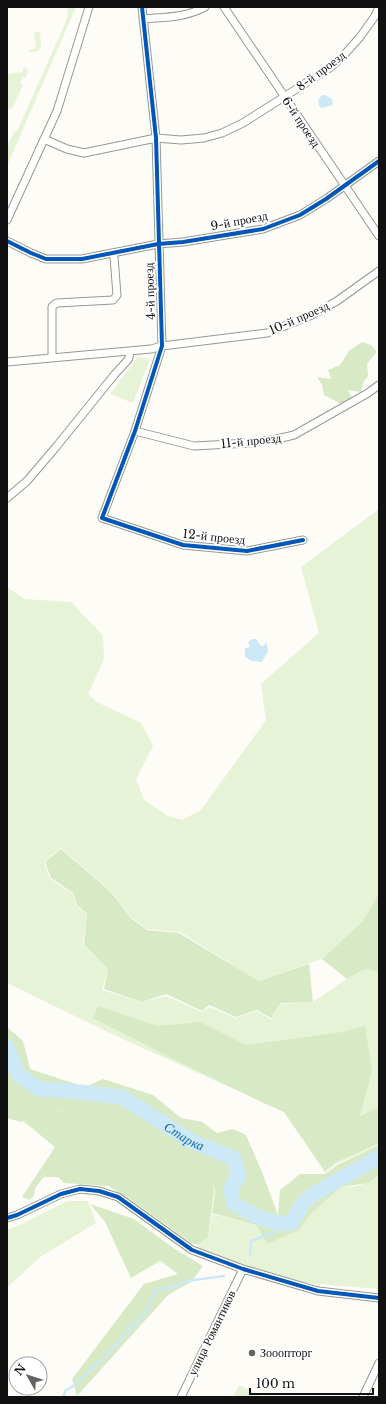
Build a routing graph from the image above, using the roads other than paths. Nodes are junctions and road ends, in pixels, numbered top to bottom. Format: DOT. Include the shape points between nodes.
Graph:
graph roads {
  1 [pos="89,7"];
  2 [pos="142,7"];
  3 [pos="205,7"];
  4 [pos="224,7"];
  5 [pos="379,7"];
  6 [pos="143,19"];
  7 [pos="285,98"];
  8 [pos="156,138"];
  9 [pos="44,139"];
  10 [pos="379,162"];
  11 [pos="344,186"];
  12 [pos="7,220"];
  13 [pos="379,236"];
  14 [pos="7,241"];
  15 [pos="158,244"];
  16 [pos="114,257"];
  17 [pos="379,271"];
  18 [pos="162,346"];
  19 [pos="130,351"];
  20 [pos="52,358"];
  21 [pos="7,362"];
  22 [pos="379,385"];
  23 [pos="135,431"];
  24 [pos="7,498"];
  25 [pos="102,518"];
  26 [pos="303,540"];
  27 [pos="7,1218"];
  28 [pos="243,1269"];
  29 [pos="379,1298"];
  30 [pos="379,1363"];
  31 [pos="181,1397"];
  32 [pos="363,1397"];
  1 -- 9 [label="street" via="57,111"];
  2 -- 6 [label="street, 4-й проезд"];
  3 -- 6 [label="street" via="184,16"];
  4 -- 7 [label="street, 6-й проезд"];
  5 -- 7 [label="street, 8-й проезд" via="360,37 344,55 331,67"];
  6 -- 8 [label="street, 4-й проезд"];
  7 -- 8 [label="street, 8-й проезд" via="222,133 181,140"];
  7 -- 11 [label="street, 6-й проезд"];
  8 -- 9 [label="street, 8-й проезд" via="84,153"];
  8 -- 15 [label="street, 4-й проезд"];
  9 -- 12 [label="street"];
  10 -- 11 [label="street, 9-й проезд"];
  11 -- 13 [label="street, 6-й проезд"];
  11 -- 15 [label="street, 9-й проезд" via="300,215 264,229"];
  14 -- 15 [label="street, 9-й проезд" via="46,259 82,259"];
  15 -- 18 [label="street, 4-й проезд"];
  16 -- 20 [label="street" via="116,298 57,303 52,307"];
  17 -- 18 [label="street, 10-й проезд" via="312,315 267,333"];
  18 -- 19 [label="street, 10-й проезд"];
  18 -- 23 [label="street, 4-й проезд"];
  19 -- 20 [label="street, 10-й проезд"];
  19 -- 24 [label="street" via="126,362 28,481"];
  20 -- 21 [label="street, 10-й проезд"];
  22 -- 23 [label="street, 11-й проезд" via="294,435 277,439 194,446"];
  23 -- 25 [label="street, 4-й проезд"];
  25 -- 26 [label="street, 12-й проезд" via="193,547 247,551"];
  27 -- 28 [label="street" via="61,1194 80,1189 99,1191 118,1197 192,1250"];
  28 -- 29 [label="street" via="318,1291"];
  28 -- 31 [label="street, улица Романтиков"];
  30 -- 32 [label="street"];
}
